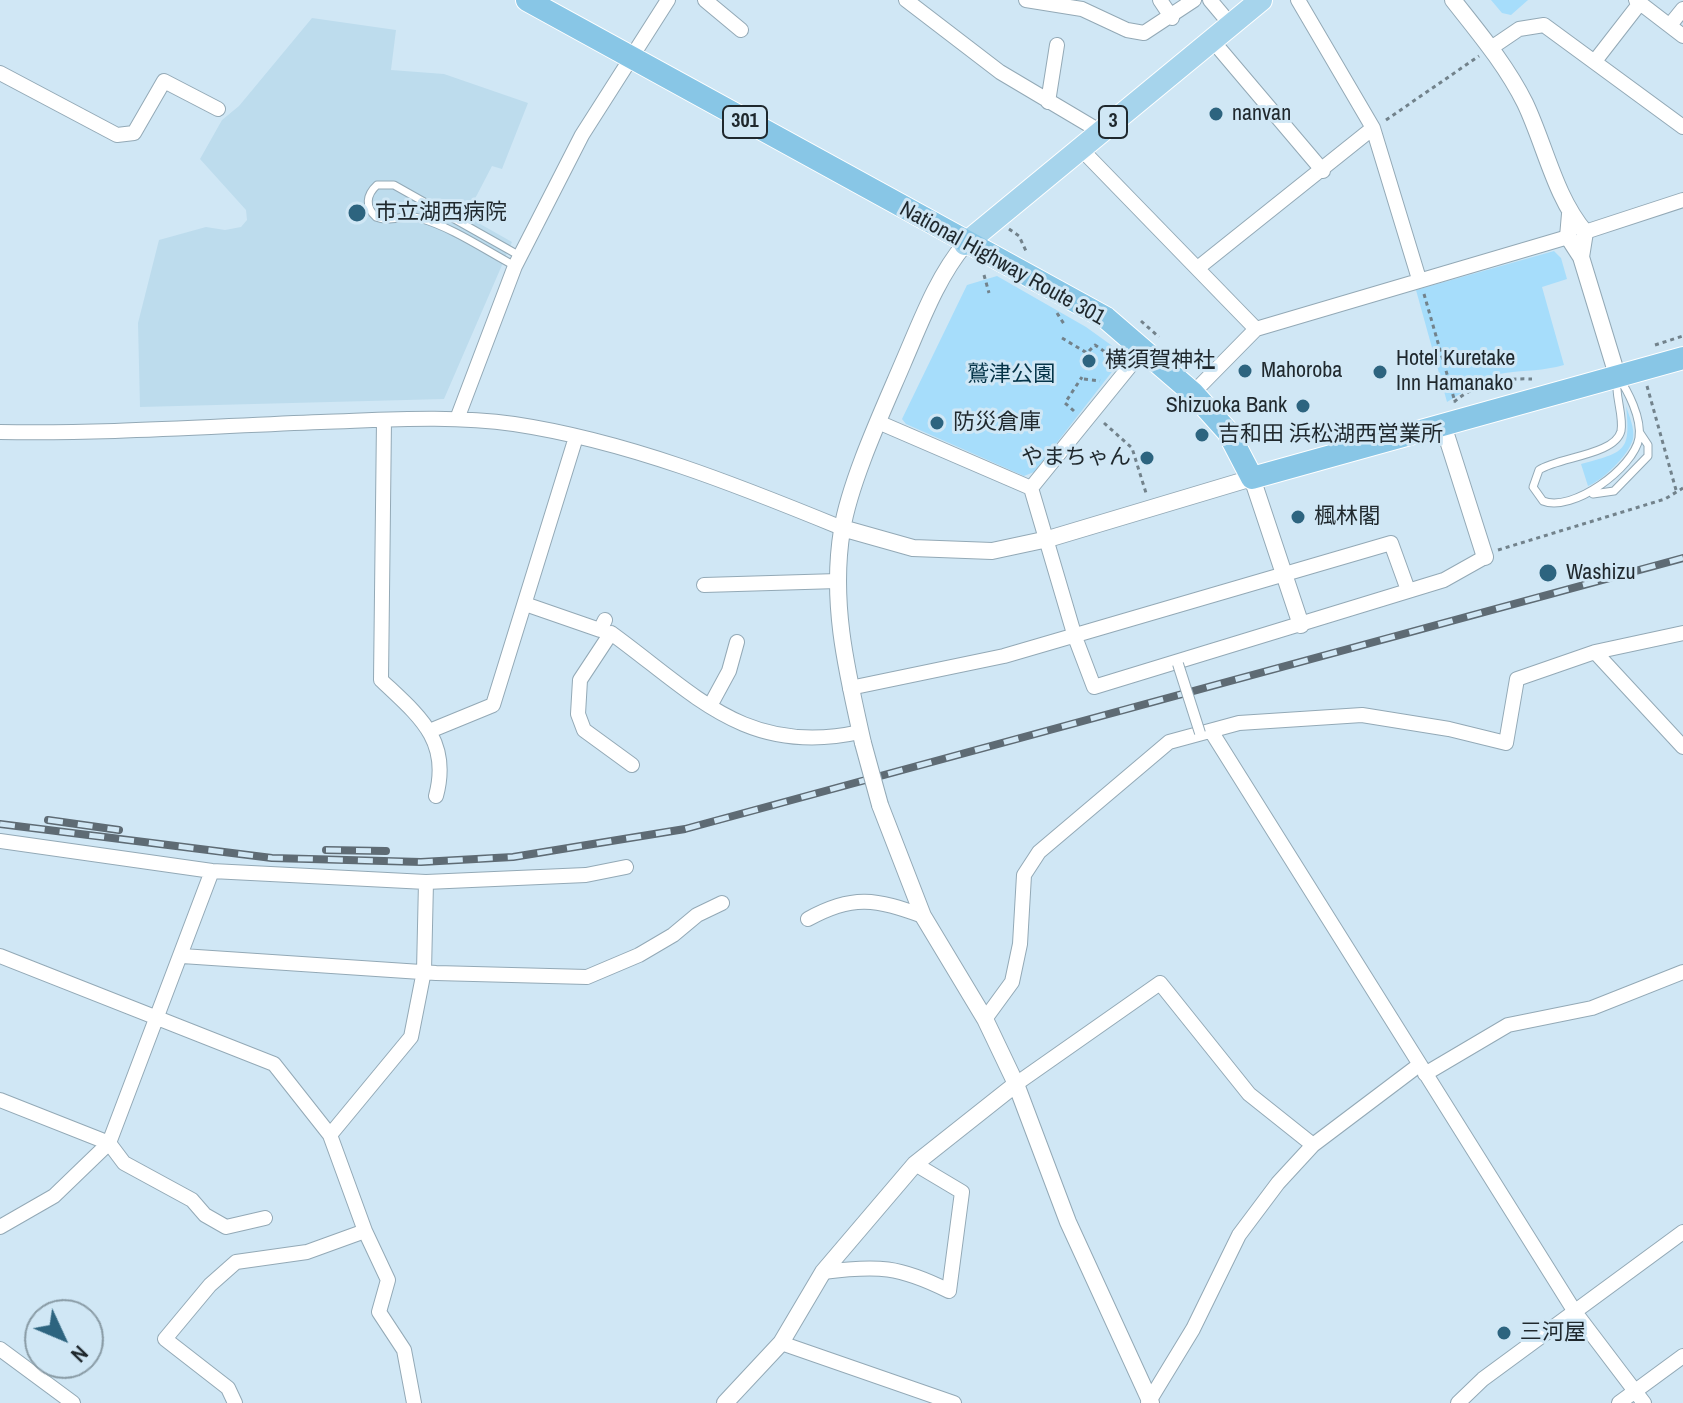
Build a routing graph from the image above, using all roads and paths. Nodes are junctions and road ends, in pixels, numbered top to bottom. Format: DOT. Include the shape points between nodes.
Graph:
graph roads {
  1 [pos="527,0"];
  2 [pos="668,0"];
  3 [pos="705,0"];
  4 [pos="906,0"];
  5 [pos="1026,0"];
  6 [pos="1160,0"];
  7 [pos="1194,0"];
  8 [pos="1210,0"];
  9 [pos="1261,0"];
  10 [pos="1298,0"];
  11 [pos="1453,0"];
  12 [pos="1638,2"];
  13 [pos="1683,9"];
  14 [pos="1172,18"];
  15 [pos="1231,25"];
  16 [pos="1670,25"];
  17 [pos="741,30"];
  18 [pos="1683,36"];
  19 [pos="1212,40"];
  20 [pos="1057,45"];
  21 [pos="1491,48"];
  22 [pos="629,58"];
  23 [pos="1595,61"];
  24 [pos="0,73"];
  25 [pos="1048,102"];
  26 [pos="218,109"];
  27 [pos="1683,127"];
  28 [pos="1373,128"];
  29 [pos="1101,132"];
  30 [pos="1081,149"];
  31 [pos="1323,171"];
  32 [pos="1683,200"];
  33 [pos="1570,214"];
  34 [pos="994,219"];
  35 [pos="1585,232"];
  36 [pos="1568,237"];
  37 [pos="965,244"];
  38 [pos="1028,255"];
  39 [pos="1581,257"];
  40 [pos="518,261"];
  41 [pos="1199,267"];
  42 [pos="984,275"];
  43 [pos="1419,279"];
  44 [pos="989,293"];
  45 [pos="1137,319"];
  46 [pos="1256,329"];
  47 [pos="1683,336"];
  48 [pos="1062,338"];
  49 [pos="1169,346"];
  50 [pos="1652,346"];
  51 [pos="1143,350"];
  52 [pos="1683,358"];
  53 [pos="1642,368"];
  54 [pos="1109,369"];
  55 [pos="1617,375"];
  56 [pos="1540,380"];
  57 [pos="1100,382"];
  58 [pos="1193,393"];
  59 [pos="1073,411"];
  60 [pos="1093,412"];
  61 [pos="1452,413"];
  62 [pos="457,419"];
  63 [pos="384,420"];
  64 [pos="878,422"];
  65 [pos="1639,431"];
  66 [pos="0,432"];
  67 [pos="576,437"];
  68 [pos="1252,478"];
  69 [pos="1031,488"];
  70 [pos="1683,488"];
  71 [pos="1676,490"];
  72 [pos="1146,493"];
  73 [pos="1587,494"];
  74 [pos="842,528"];
  75 [pos="1048,539"];
  76 [pos="1485,557"];
  77 [pos="1284,572"];
  78 [pos="838,581"];
  79 [pos="704,585"];
  80 [pos="1408,590"];
  81 [pos="525,604"];
  82 [pos="605,620"];
  83 [pos="1301,625"];
  84 [pos="1683,633"];
  85 [pos="1075,637"];
  86 [pos="737,642"];
  87 [pos="1595,652"];
  88 [pos="1178,664"];
  89 [pos="850,688"];
  90 [pos="710,706"];
  91 [pos="432,730"];
  92 [pos="1206,732"];
  93 [pos="861,737"];
  94 [pos="1683,747"];
  95 [pos="632,765"];
  96 [pos="436,796"];
  97 [pos="0,841"];
  98 [pos="626,867"];
  99 [pos="212,871"];
  100 [pos="426,882"];
  101 [pos="722,903"];
  102 [pos="923,916"];
  103 [pos="808,919"];
  104 [pos="0,956"];
  105 [pos="182,956"];
  106 [pos="424,971"];
  107 [pos="1683,972"];
  108 [pos="159,1018"];
  109 [pos="985,1019"];
  110 [pos="1422,1069"];
  111 [pos="1016,1084"];
  112 [pos="0,1100"];
  113 [pos="330,1135"];
  114 [pos="109,1143"];
  115 [pos="1313,1145"];
  116 [pos="915,1164"];
  117 [pos="265,1218"];
  118 [pos="0,1227"];
  119 [pos="365,1231"];
  120 [pos="1683,1232"];
  121 [pos="823,1272"];
  122 [pos="1575,1312"];
  123 [pos="781,1343"];
  124 [pos="0,1349"];
  125 [pos="1683,1356"];
  126 [pos="1639,1397"];
  127 [pos="1150,1402"];
  128 [pos="73,1403"];
  129 [pos="235,1403"];
  130 [pos="414,1403"];
  131 [pos="725,1403"];
  132 [pos="954,1403"];
  133 [pos="1458,1403"];
  134 [pos="1619,1403"];
  1 -- 22 [label="highway, National Highway Route 301 / 301"];
  2 -- 22 [label="street"];
  3 -- 17 [label="street"];
  4 -- 25 [label="street"];
  5 -- 14 [label="street" via="1082,9 1144,33"];
  6 -- 14 [label="street"];
  7 -- 14 [label="street"];
  8 -- 15 [label="street"];
  9 -- 15 [label="main road, 3"];
  10 -- 28 [label="street"];
  11 -- 21 [label="street"];
  12 -- 16 [label="street"];
  12 -- 23 [label="street"];
  13 -- 16 [label="street"];
  15 -- 19 [label="main road, 3"];
  16 -- 18 [label="street"];
  19 -- 29 [label="main road, 3"];
  19 -- 31 [label="street"];
  20 -- 25 [label="street"];
  21 -- 23 [label="street" via="1537,24"];
  21 -- 28 [label="path"];
  21 -- 33 [label="street" via="1523,99"];
  22 -- 37 [label="highway, National Highway Route 301 / 301"];
  22 -- 40 [label="street" via="582,135"];
  23 -- 27 [label="street"];
  24 -- 26 [label="street" via="117,135 134,133 164,81"];
  25 -- 29 [label="street"];
  28 -- 31 [label="street"];
  28 -- 43 [label="street"];
  29 -- 30 [label="main road, 3"];
  30 -- 34 [label="main road, 3"];
  30 -- 41 [label="street"];
  31 -- 41 [label="street"];
  32 -- 35 [label="street"];
  33 -- 35 [label="street"];
  33 -- 36 [label="street"];
  34 -- 37 [label="main road, 3"];
  34 -- 38 [label="path" via="1019,236"];
  35 -- 39 [label="street"];
  36 -- 39 [label="street"];
  36 -- 43 [label="street"];
  37 -- 51 [label="highway, National Highway Route 301 / 301" via="1106,318"];
  37 -- 64 [label="street" via="915,335"];
  39 -- 55 [label="street"];
  40 -- 40 [label="lane" via="426,220 376,217 368,207 369,194 377,185 394,185"];
  40 -- 62 [label="street"];
  41 -- 46 [label="street"];
  42 -- 44 [label="path"];
  43 -- 46 [label="street"];
  43 -- 61 [label="path"];
  45 -- 49 [label="path"];
  46 -- 58 [label="street"];
  47 -- 50 [label="path"];
  48 -- 54 [label="path" via="1087,353 1095,345 1118,356"];
  51 -- 58 [label="highway, National Highway Route 301 / 301"];
  51 -- 60 [label="street"];
  52 -- 53 [label="highway"];
  53 -- 55 [label="highway"];
  53 -- 71 [label="path"];
  55 -- 61 [label="highway"];
  55 -- 65 [label="lane"];
  55 -- 73 [label="lane" via="1621,425 1616,442 1543,467 1532,482 1535,494 1547,504"];
  56 -- 61 [label="path" via="1505,378 1472,388"];
  57 -- 59 [label="path" via="1083,378 1065,403"];
  58 -- 68 [label="highway, National Highway Route 301 / 301" via="1228,432"];
  60 -- 69 [label="street"];
  60 -- 72 [label="path" via="1132,448"];
  61 -- 68 [label="highway"];
  61 -- 76 [label="street"];
  62 -- 63 [label="street"];
  62 -- 67 [label="street"];
  63 -- 66 [label="street"];
  63 -- 91 [label="street" via="381,680"];
  64 -- 69 [label="street"];
  64 -- 74 [label="street"];
  65 -- 73 [label="lane" via="1629,457"];
  65 -- 73 [label="lane" via="1648,456 1614,491"];
  67 -- 74 [label="street" via="736,485"];
  67 -- 81 [label="street"];
  68 -- 75 [label="street"];
  68 -- 77 [label="street"];
  69 -- 75 [label="street"];
  70 -- 71 [label="path"];
  71 -- 76 [label="path" via="1665,499 1534,536"];
  74 -- 75 [label="street" via="913,548 947,551 992,551"];
  74 -- 78 [label="street"];
  75 -- 85 [label="street"];
  76 -- 80 [label="street" via="1444,580"];
  77 -- 80 [label="street" via="1391,543"];
  77 -- 83 [label="street"];
  77 -- 85 [label="street"];
  78 -- 79 [label="street"];
  78 -- 89 [label="street"];
  80 -- 83 [label="street"];
  81 -- 82 [label="street" via="600,630"];
  81 -- 91 [label="street" via="493,705"];
  83 -- 88 [label="street"];
  84 -- 87 [label="street"];
  85 -- 88 [label="street" via="1094,687"];
  85 -- 89 [label="street"];
  86 -- 90 [label="street"];
  87 -- 92 [label="street" via="1517,679 1506,743 1362,715 1239,723"];
  87 -- 94 [label="street"];
  88 -- 92 [label="street, bridge"];
  89 -- 93 [label="street"];
  90 -- 93 [label="street" via="766,734"];
  90 -- 95 [label="street" via="611,633 580,680 578,714 584,730"];
  91 -- 96 [label="street" via="440,765"];
  92 -- 109 [label="street" via="1169,742 1039,852 1024,875 1012,982"];
  92 -- 110 [label="street"];
  93 -- 102 [label="street, bridge" via="880,805"];
  97 -- 99 [label="street"];
  98 -- 100 [label="street" via="586,875"];
  99 -- 100 [label="street"];
  99 -- 105 [label="street"];
  100 -- 106 [label="street"];
  101 -- 106 [label="street" via="639,955 587,977"];
  102 -- 103 [label="street" via="883,902 836,904"];
  102 -- 109 [label="street"];
  104 -- 108 [label="street"];
  105 -- 106 [label="street"];
  105 -- 108 [label="street"];
  106 -- 113 [label="street" via="411,1037"];
  107 -- 110 [label="street" via="1592,1008 1508,1025"];
  108 -- 113 [label="street" via="274,1064"];
  108 -- 114 [label="street"];
  109 -- 111 [label="street"];
  110 -- 115 [label="street"];
  110 -- 122 [label="street"];
  111 -- 115 [label="street" via="1160,983 1249,1094"];
  111 -- 116 [label="street"];
  111 -- 127 [label="street" via="1068,1222"];
  112 -- 114 [label="street"];
  113 -- 119 [label="street"];
  114 -- 117 [label="street" via="124,1163 192,1200 226,1227"];
  114 -- 118 [label="street" via="54,1196"];
  115 -- 127 [label="street" via="1239,1235"];
  116 -- 121 [label="street"];
  116 -- 121 [label="street" via="962,1192 949,1291 901,1270"];
  119 -- 129 [label="street" via="307,1252 236,1262 165,1339 228,1388"];
  119 -- 130 [label="street" via="388,1280 379,1312 404,1350"];
  120 -- 122 [label="street"];
  121 -- 123 [label="street"];
  122 -- 126 [label="street"];
  122 -- 133 [label="street"];
  123 -- 131 [label="street"];
  123 -- 132 [label="street"];
  124 -- 128 [label="street"];
  125 -- 126 [label="street"];
  126 -- 134 [label="street"];
}
